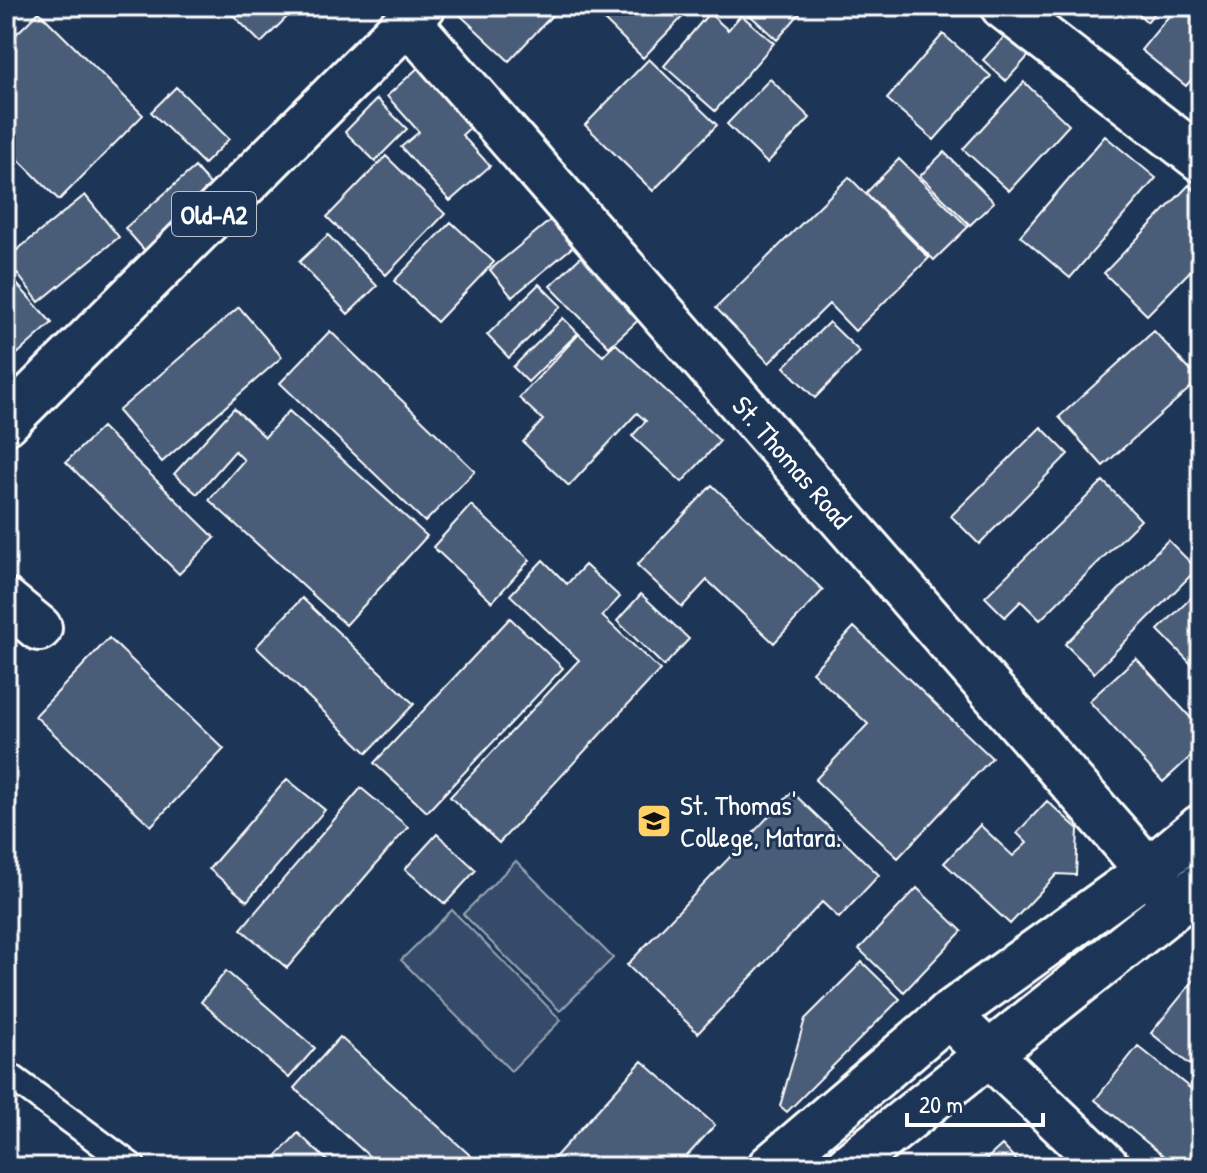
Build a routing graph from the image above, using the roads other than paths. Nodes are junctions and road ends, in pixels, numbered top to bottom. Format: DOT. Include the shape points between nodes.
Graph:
graph roads {
  1 [pos="1003,6"];
  2 [pos="415,14"];
  3 [pos="1201,159"];
  4 [pos="6,422"];
  5 [pos="6,601"];
  6 [pos="39,628"];
  7 [pos="1201,827"];
  8 [pos="1175,887"];
  9 [pos="948,1015"];
  10 [pos="989,1055"];
  11 [pos="6,1073"];
  12 [pos="133,1167"];
  13 [pos="770,1167"];
  14 [pos="847,1167"];
  15 [pos="1107,1167"];
  1 -- 3 [label="main road"];
  2 -- 4 [label="main road, Old-A2"];
  2 -- 8 [label="main road, St. Thomas Road"];
  5 -- 6 [label="main road"];
  7 -- 8 [label="main road"];
  8 -- 9 [label="main road"];
  8 -- 10 [label="main road"];
  9 -- 10 [label="main road"];
  9 -- 13 [label="main road"];
  10 -- 14 [label="main road"];
  10 -- 15 [label="main road"];
  11 -- 12 [label="lane"];
}
